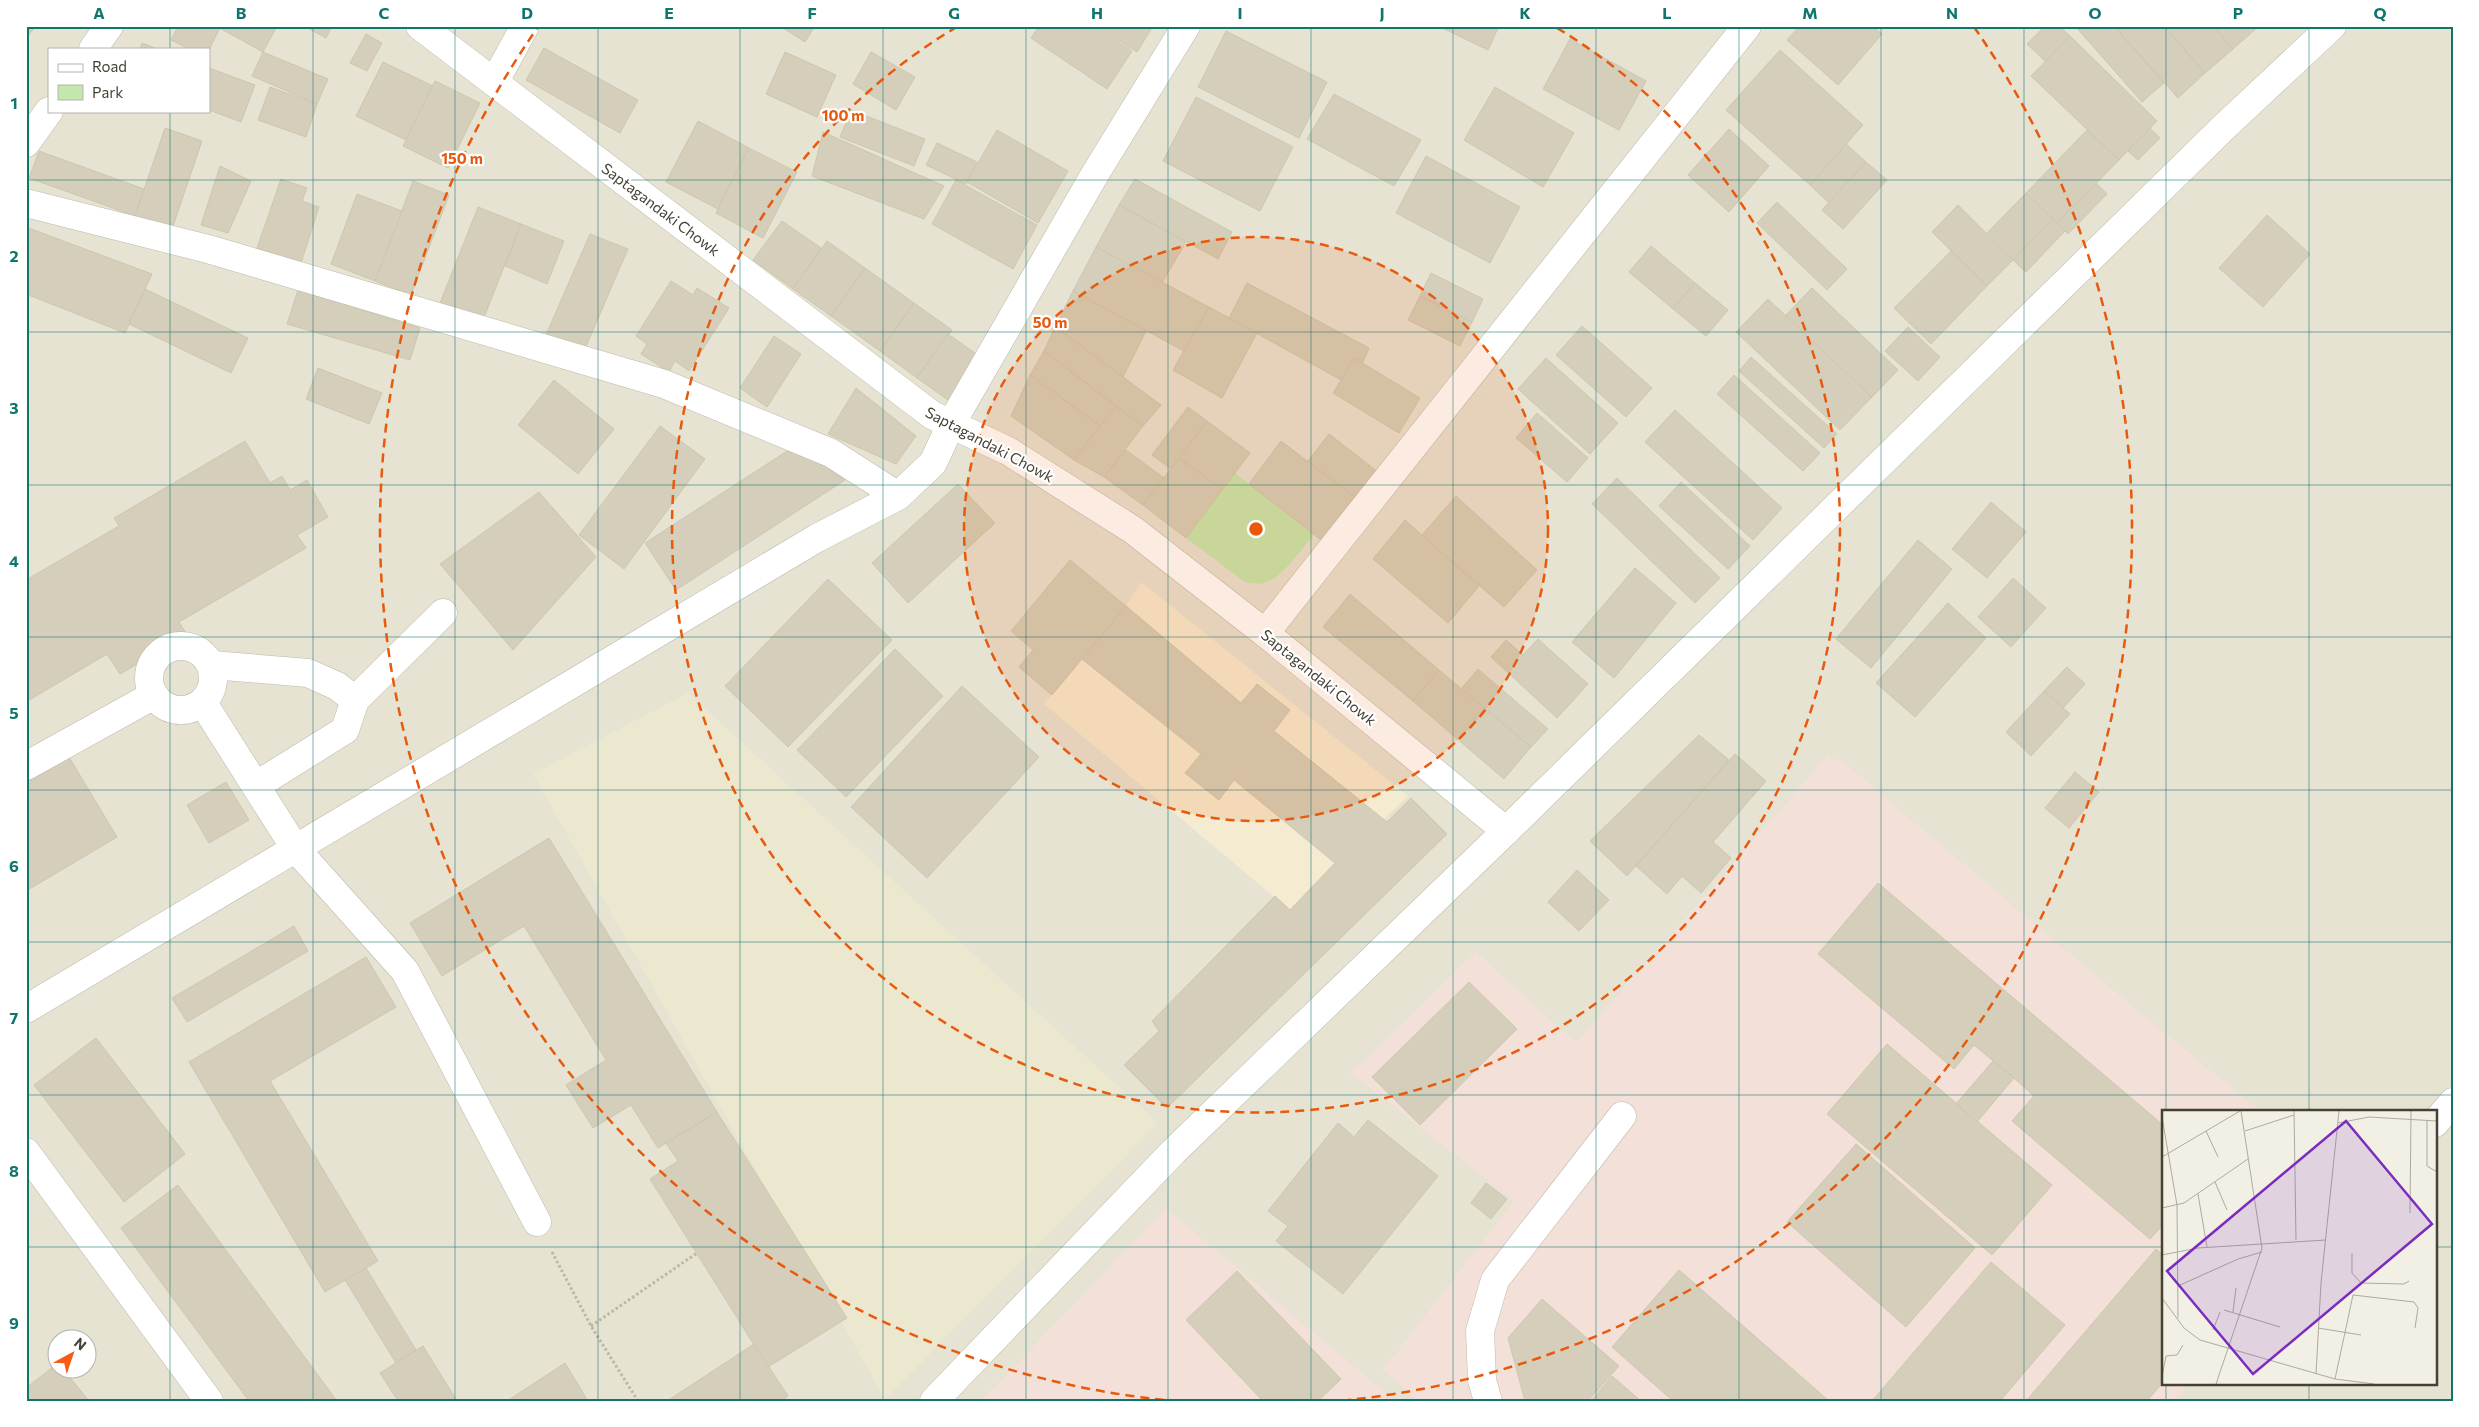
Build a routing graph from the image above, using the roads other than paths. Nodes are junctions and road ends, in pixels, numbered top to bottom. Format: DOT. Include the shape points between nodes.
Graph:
graph roads {
  1 [pos="109,26"];
  2 [pos="420,26"];
  3 [pos="526,26"];
  4 [pos="1186,26"];
  5 [pos="1747,26"];
  6 [pos="2332,26"];
  7 [pos="94,48"];
  8 [pos="495,81"];
  9 [pos="48,112"];
  10 [pos="26,143"];
  11 [pos="26,203"];
  12 [pos="951,424"];
  13 [pos="898,496"];
  14 [pos="444,613"];
  15 [pos="1266,633"];
  16 [pos="212,665"];
  17 [pos="154,695"];
  18 [pos="355,700"];
  19 [pos="202,703"];
  20 [pos="26,766"];
  21 [pos="257,785"];
  22 [pos="1506,831"];
  23 [pos="295,848"];
  24 [pos="26,1009"];
  25 [pos="2453,1102"];
  26 [pos="1622,1116"];
  27 [pos="2436,1122"];
  28 [pos="26,1152"];
  29 [pos="537,1222"];
  30 [pos="209,1401"];
  31 [pos="934,1401"];
  32 [pos="1488,1401"];
  1 -- 7 [label="street"];
  2 -- 8 [label="street, Saptagandaki Chowk"];
  3 -- 8 [label="street"];
  4 -- 12 [label="street" via="1095,174"];
  5 -- 15 [label="street"];
  6 -- 22 [label="street" via="2224,127"];
  8 -- 12 [label="street, Saptagandaki Chowk" via="932,415"];
  9 -- 10 [label="street"];
  11 -- 13 [label="street" via="208,249 664,384 831,453"];
  12 -- 13 [label="street" via="933,463"];
  12 -- 15 [label="street, Saptagandaki Chowk" via="1008,450 1074,490 1133,530"];
  13 -- 23 [label="street" via="817,538"];
  14 -- 18 [label="street"];
  15 -- 22 [label="street, Saptagandaki Chowk"];
  16 -- 17 [label="street" via="206,656 188,646 168,648 153,662 149,672"];
  16 -- 18 [label="street" via="308,673 337,686"];
  16 -- 19 [label="street" via="213,686"];
  17 -- 19 [label="street" via="166,707 175,710 194,708"];
  17 -- 20 [label="street"];
  18 -- 21 [label="street" via="345,730"];
  19 -- 21 [label="street"];
  21 -- 23 [label="street"];
  22 -- 31 [label="street" via="1174,1151"];
  23 -- 24 [label="street"];
  23 -- 29 [label="street" via="405,971"];
  25 -- 27 [label="street"];
  26 -- 32 [label="street" via="1495,1280 1480,1331 1482,1380"];
  28 -- 30 [label="street"];
}
